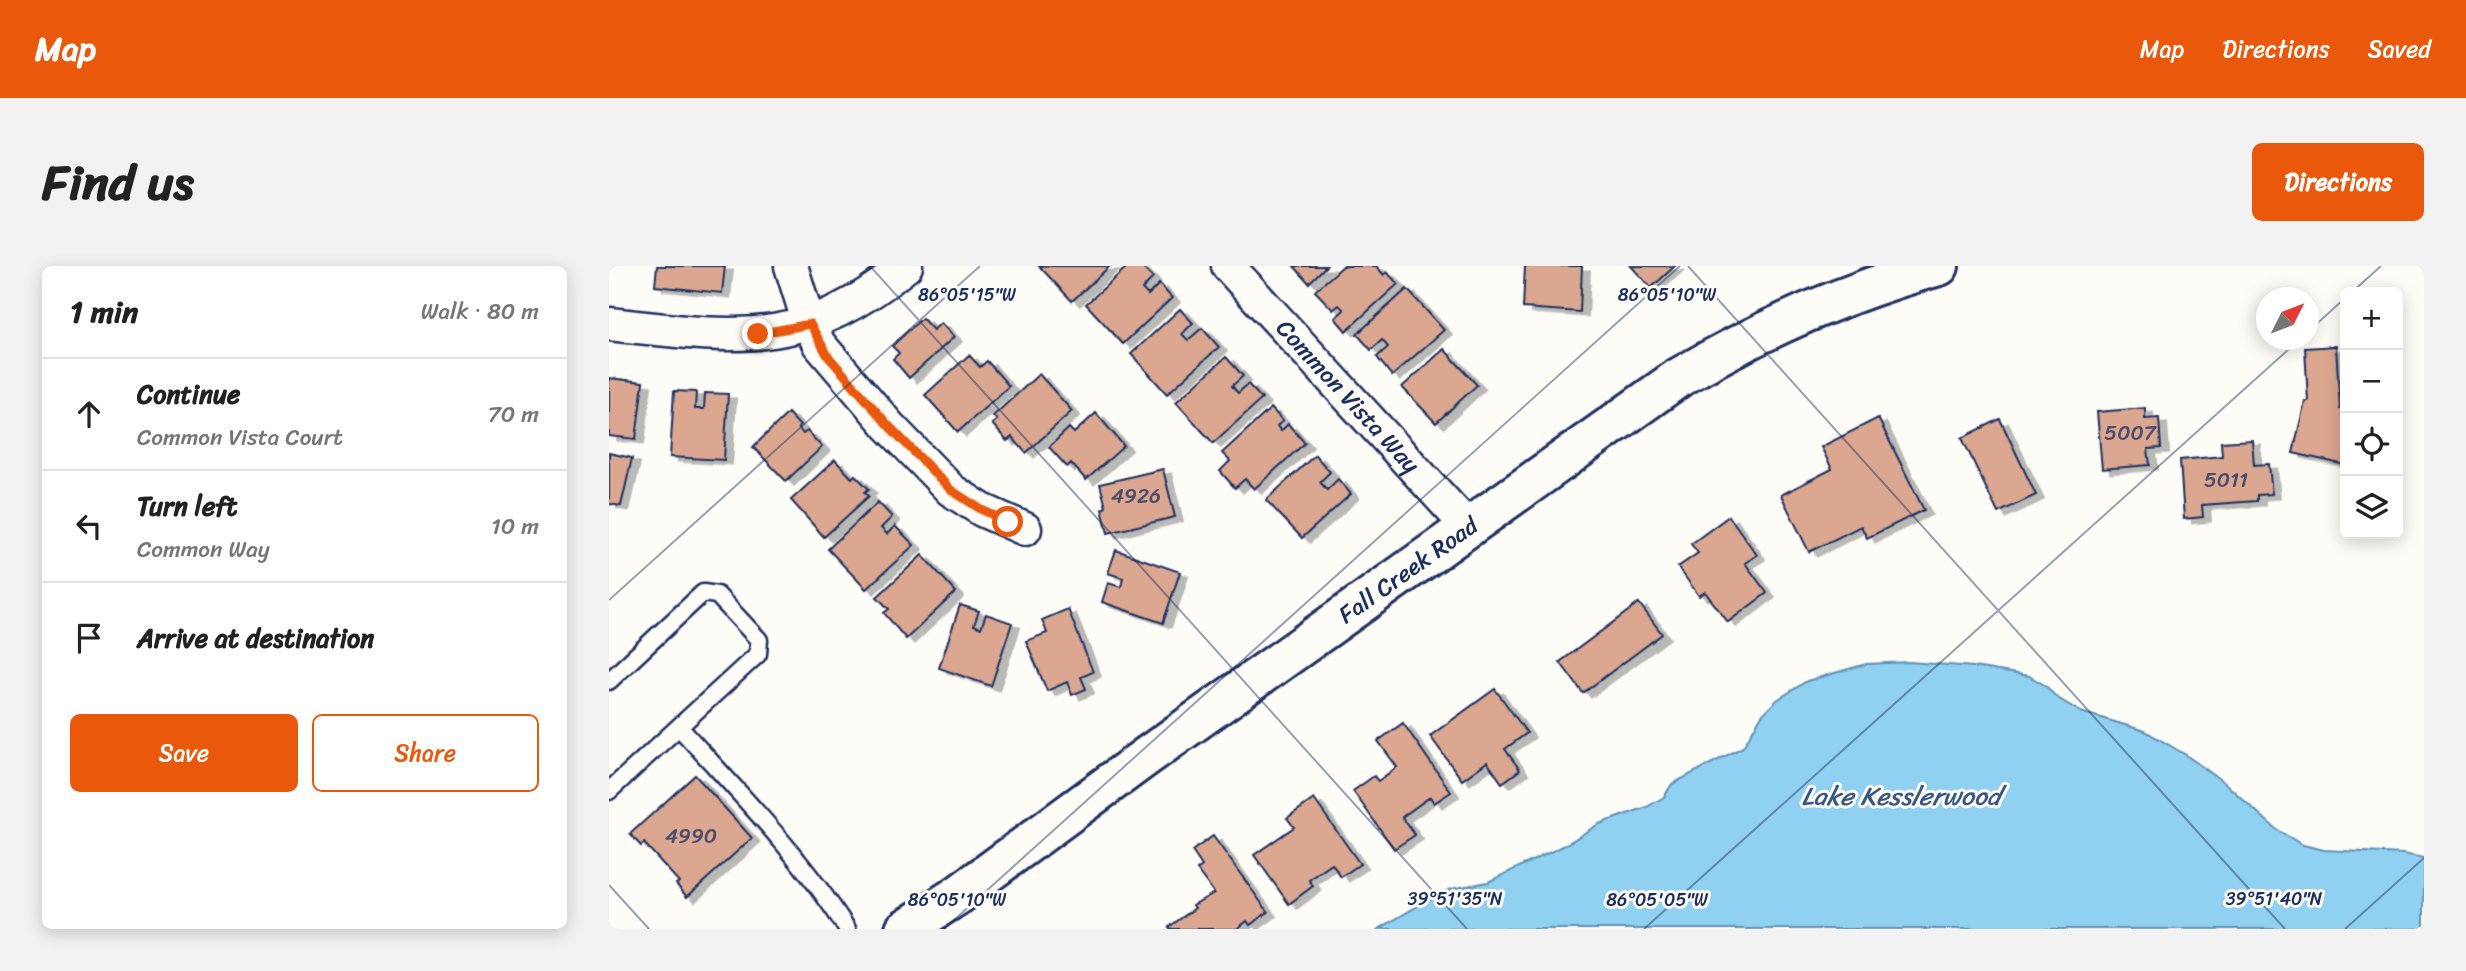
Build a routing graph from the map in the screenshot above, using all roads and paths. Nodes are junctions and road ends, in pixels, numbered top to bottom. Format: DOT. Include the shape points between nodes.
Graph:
graph roads {
  1 [pos="791,266"];
  2 [pos="906,266"];
  3 [pos="1229,266"];
  4 [pos="1939,266"];
  5 [pos="609,324"];
  6 [pos="810,324"];
  7 [pos="1468,527"];
  8 [pos="1025,529"];
  9 [pos="609,681"];
  10 [pos="679,727"];
  11 [pos="609,791"];
  12 [pos="847,929"];
  13 [pos="905,929"];
  1 -- 6 [label="street"];
  2 -- 6 [label="street" via="855,304"];
  3 -- 7 [label="street, Common Vista Way"];
  4 -- 7 [label="main road, Fall Creek Road" via="1836,300 1678,378"];
  5 -- 6 [label="street" via="717,335 777,332"];
  6 -- 8 [label="street" via="828,356 951,490"];
  7 -- 13 [label="main road, Fall Creek Road"];
  9 -- 10 [label="lane" via="703,593 717,595 759,640 758,654"];
  10 -- 11 [label="lane"];
  10 -- 12 [label="lane" via="795,858"];
}
